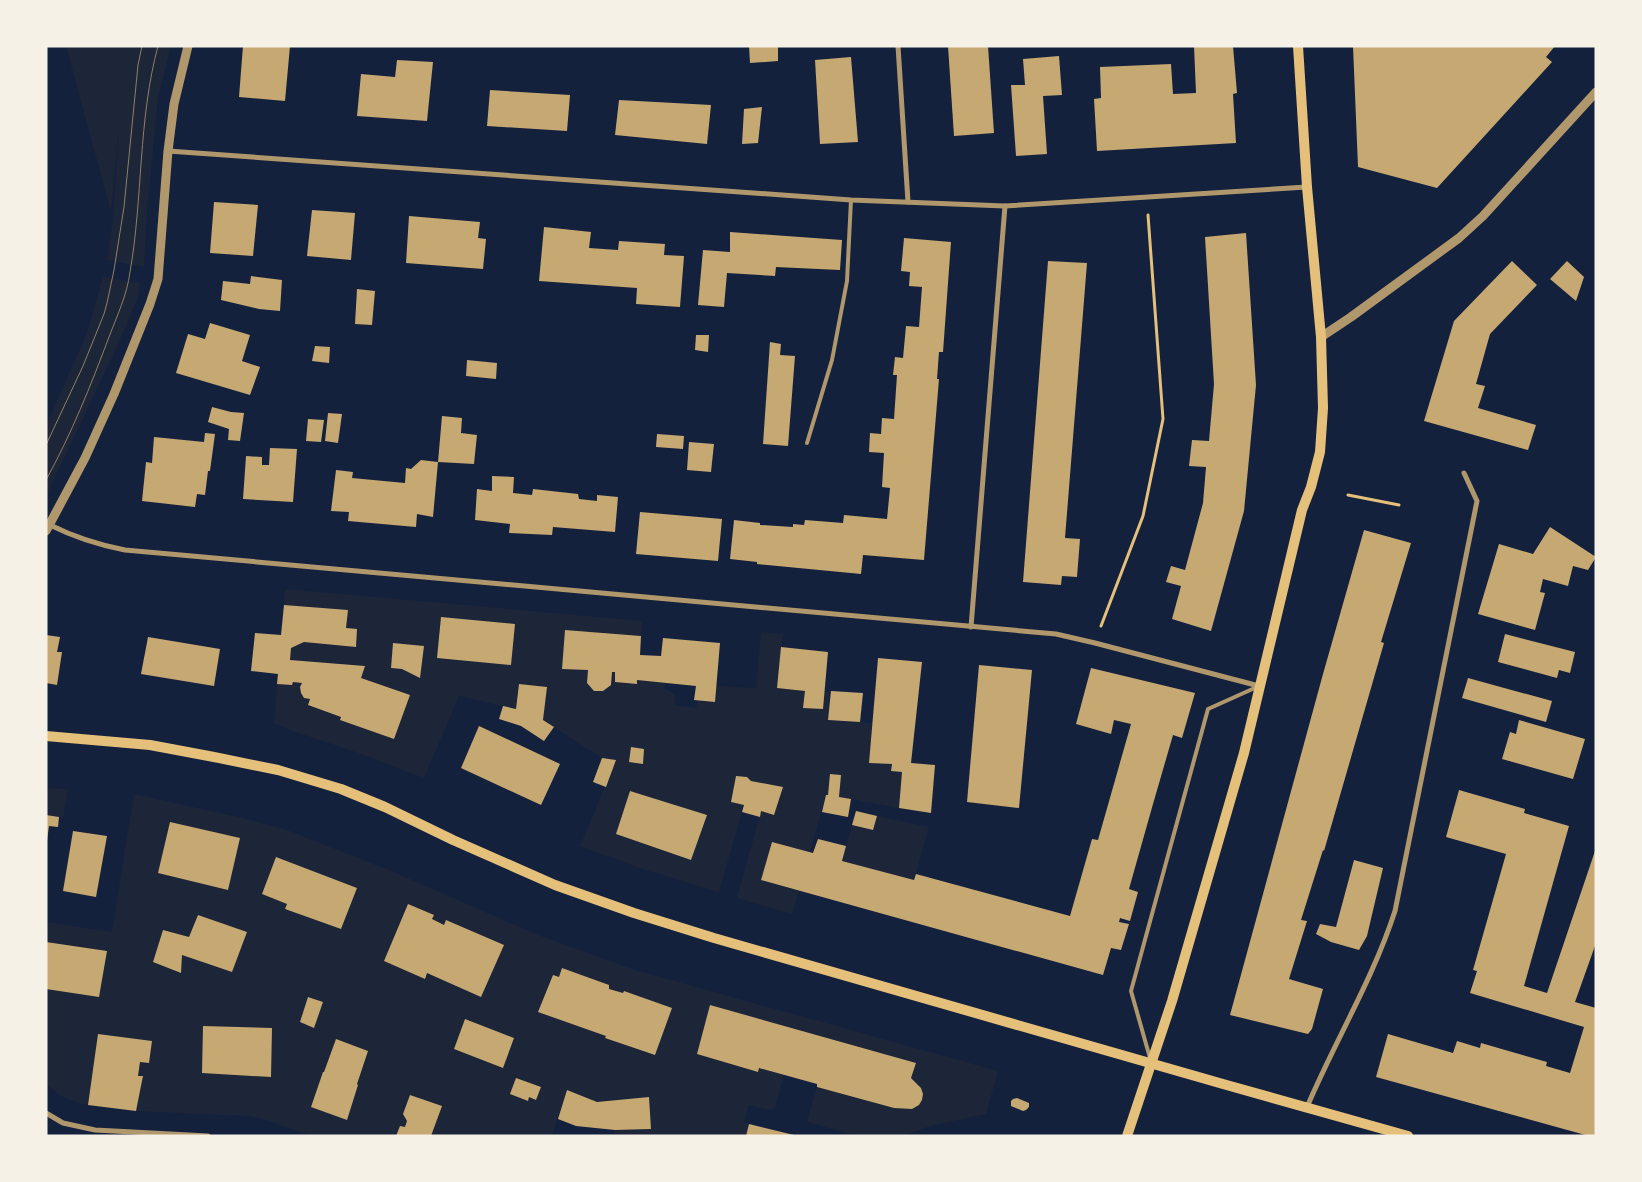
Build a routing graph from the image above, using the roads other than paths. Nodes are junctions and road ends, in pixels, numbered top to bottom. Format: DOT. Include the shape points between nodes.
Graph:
graph roads {
  1 [pos="188,46"];
  2 [pos="898,46"];
  3 [pos="1298,46"];
  4 [pos="1596,92"];
  5 [pos="168,151"];
  6 [pos="1307,187"];
  7 [pos="851,200"];
  8 [pos="908,202"];
  9 [pos="1005,206"];
  10 [pos="1321,337"];
  11 [pos="807,443"];
  12 [pos="1464,474"];
  13 [pos="48,528"];
  14 [pos="971,627"];
  15 [pos="1259,686"];
  16 [pos="46,736"];
  17 [pos="62,738"];
  18 [pos="46,741"];
  19 [pos="1151,1063"];
  20 [pos="1307,1107"];
  21 [pos="46,1114"];
  22 [pos="208,1136"];
  23 [pos="1127,1136"];
  24 [pos="1408,1136"];
  1 -- 5 [label="street" via="174,104"];
  2 -- 8 [label="street"];
  3 -- 6 [label="main road"];
  4 -- 10 [label="street" via="1459,238"];
  5 -- 7 [label="street"];
  5 -- 13 [label="street" via="158,279 114,394"];
  6 -- 9 [label="street"];
  6 -- 10 [label="main road"];
  7 -- 8 [label="street"];
  7 -- 11 [label="lane" via="847,281 832,360"];
  8 -- 9 [label="street"];
  9 -- 14 [label="street"];
  10 -- 15 [label="main road" via="1323,408 1320,452 1302,510"];
  12 -- 20 [label="street" via="1477,501 1395,911 1385,942"];
  13 -- 14 [label="street" via="126,550"];
  14 -- 15 [label="street" via="1056,634"];
  15 -- 19 [label="main road" via="1244,753"];
  15 -- 19 [label="lane" via="1208,709 1132,991"];
  16 -- 17 [label="main road"];
  17 -- 18 [label="main road"];
  17 -- 19 [label="main road" via="150,745 278,770 341,789 556,885 634,913"];
  19 -- 20 [label="main road"];
  19 -- 23 [label="main road"];
  20 -- 24 [label="main road"];
  21 -- 22 [label="street" via="95,1130"];
}
